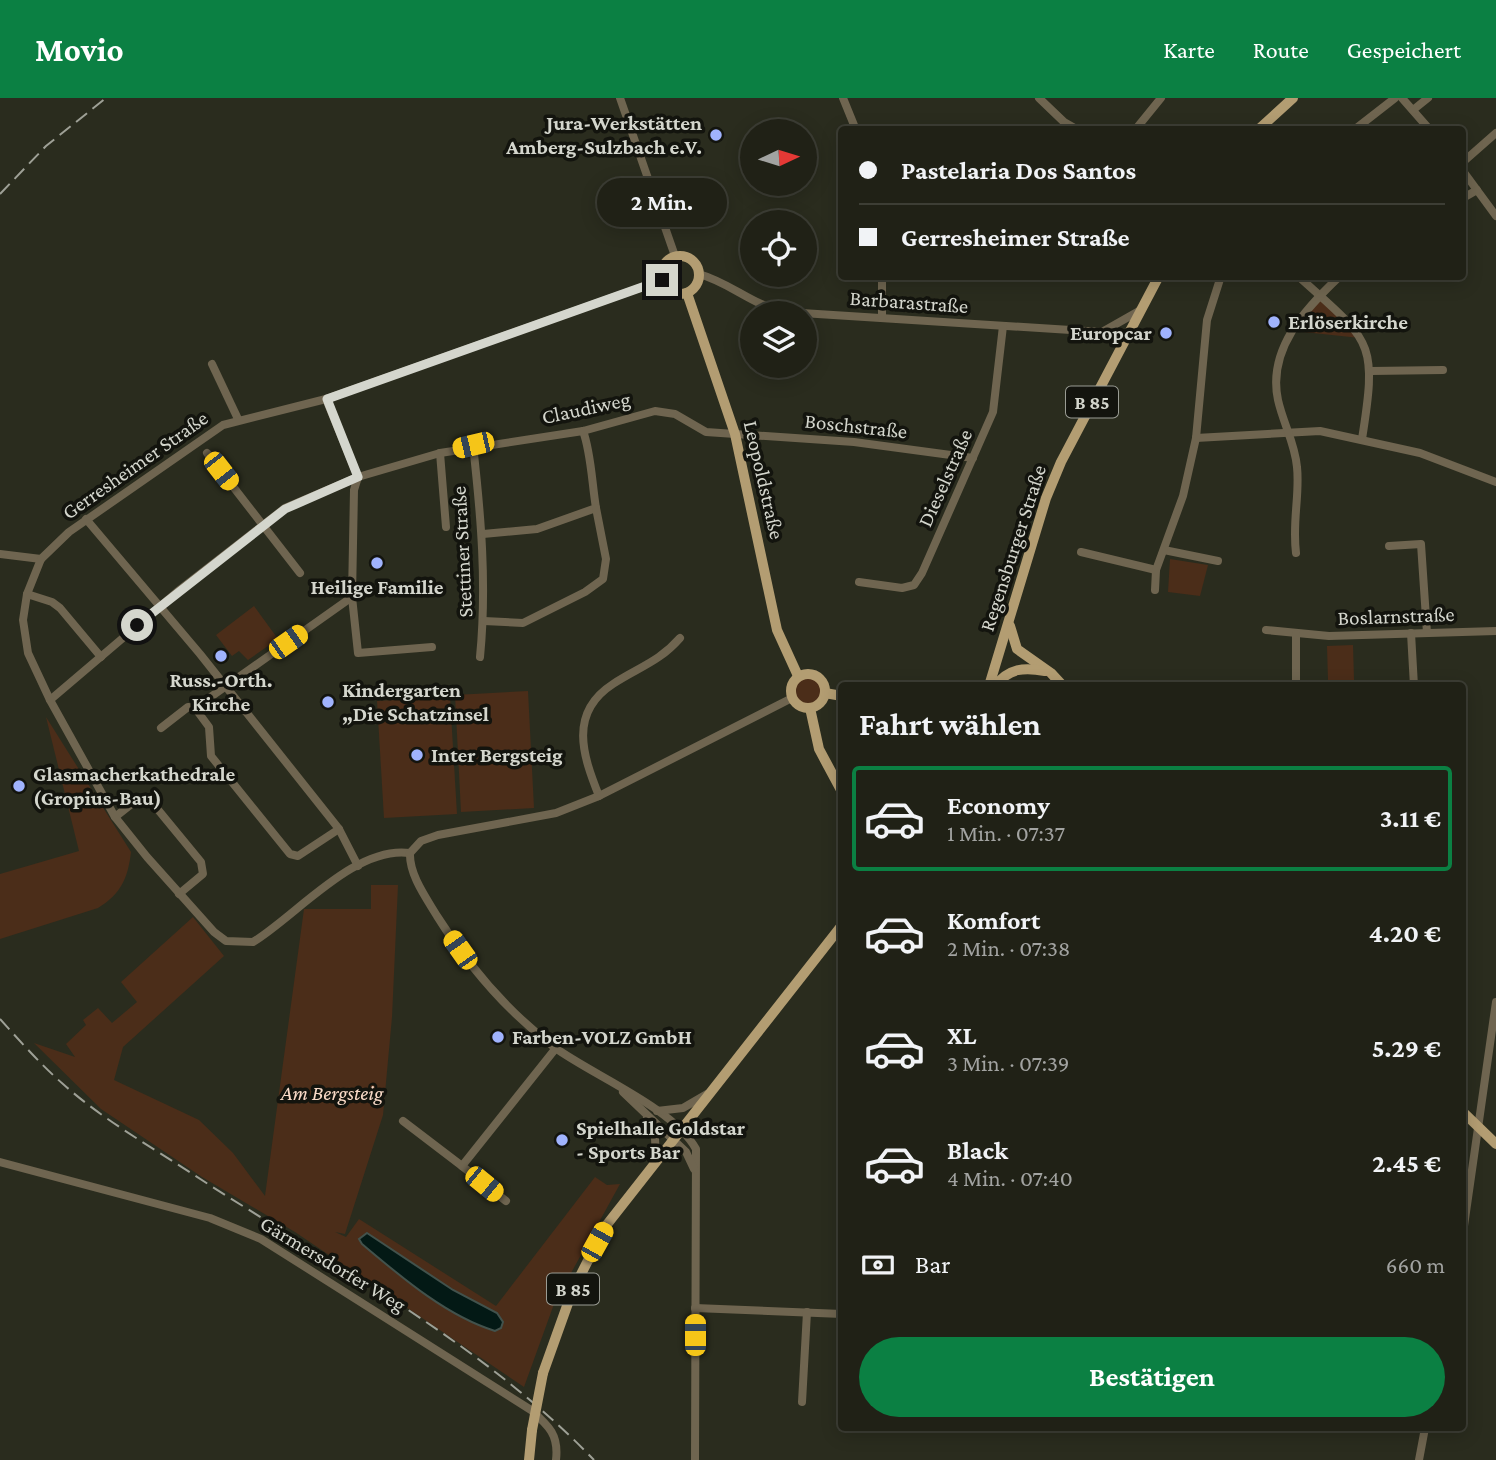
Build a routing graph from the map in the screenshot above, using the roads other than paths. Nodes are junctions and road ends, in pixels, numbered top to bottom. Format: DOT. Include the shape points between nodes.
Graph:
graph roads {
  1 [pos="620,98"];
  2 [pos="843,98"];
  3 [pos="1039,98"];
  4 [pos="1161,98"];
  5 [pos="1293,98"];
  6 [pos="1395,98"];
  7 [pos="1402,98"];
  8 [pos="1428,98"];
  9 [pos="1413,110"];
  10 [pos="854,126"];
  11 [pos="1071,126"];
  12 [pos="1138,126"];
  13 [pos="1262,126"];
  14 [pos="1359,126"];
  15 [pos="1427,126"];
  16 [pos="1496,133"];
  17 [pos="1466,159"];
  18 [pos="1466,175"];
  19 [pos="1477,190"];
  20 [pos="1466,196"];
  21 [pos="1496,216"];
  22 [pos="675,256"];
  23 [pos="699,274"];
  24 [pos="662,280"];
  25 [pos="882,280"];
  26 [pos="1157,280"];
  27 [pos="1220,280"];
  28 [pos="1303,280"];
  29 [pos="1336,280"];
  30 [pos="687,293"];
  31 [pos="1320,295"];
  32 [pos="1141,311"];
  33 [pos="882,318"];
  34 [pos="1003,326"];
  35 [pos="1102,332"];
  36 [pos="1124,341"];
  37 [pos="212,364"];
  38 [pos="1443,370"];
  39 [pos="1371,371"];
  40 [pos="327,399"];
  41 [pos="238,419"];
  42 [pos="583,431"];
  43 [pos="1289,432"];
  44 [pos="735,434"];
  45 [pos="1196,438"];
  46 [pos="1362,439"];
  47 [pos="473,445"];
  48 [pos="207,453"];
  49 [pos="440,453"];
  50 [pos="973,458"];
  51 [pos="358,477"];
  52 [pos="1496,482"];
  53 [pos="596,508"];
  54 [pos="86,519"];
  55 [pos="263,524"];
  56 [pos="446,527"];
  57 [pos="482,534"];
  58 [pos="1389,545"];
  59 [pos="1164,550"];
  60 [pos="1081,552"];
  61 [pos="1296,553"];
  62 [pos="0,554"];
  63 [pos="41,559"];
  64 [pos="1218,561"];
  65 [pos="1156,570"];
  66 [pos="300,573"];
  67 [pos="859,582"];
  68 [pos="1155,590"];
  69 [pos="27,594"];
  70 [pos="352,597"];
  71 [pos="1014,601"];
  72 [pos="159,607"];
  73 [pos="484,621"];
  74 [pos="495,621"];
  75 [pos="1010,623"];
  76 [pos="1266,630"];
  77 [pos="1496,631"];
  78 [pos="496,633"];
  79 [pos="1411,633"];
  80 [pos="1427,633"];
  81 [pos="1296,634"];
  82 [pos="680,638"];
  83 [pos="432,648"];
  84 [pos="480,656"];
  85 [pos="101,657"];
  86 [pos="1051,673"];
  87 [pos="798,676"];
  88 [pos="988,682"];
  89 [pos="988,682"];
  90 [pos="999,682"];
  91 [pos="1059,682"];
  92 [pos="1296,682"];
  93 [pos="1414,682"];
  94 [pos="226,685"];
  95 [pos="825,693"];
  96 [pos="838,695"];
  97 [pos="792,698"];
  98 [pos="50,700"];
  99 [pos="195,708"];
  100 [pos="810,708"];
  101 [pos="161,729"];
  102 [pos="838,785"];
  103 [pos="599,796"];
  104 [pos="116,817"];
  105 [pos="339,829"];
  106 [pos="410,853"];
  107 [pos="358,866"];
  108 [pos="179,894"];
  109 [pos="838,930"];
  110 [pos="838,941"];
  111 [pos="819,953"];
  112 [pos="1496,1002"];
  113 [pos="556,1048"];
  114 [pos="1493,1049"];
  115 [pos="617,1086"];
  116 [pos="709,1093"];
  117 [pos="656,1111"];
  118 [pos="644,1112"];
  119 [pos="1466,1115"];
  120 [pos="403,1121"];
  121 [pos="676,1135"];
  122 [pos="1496,1144"];
  123 [pos="656,1161"];
  124 [pos="0,1162"];
  125 [pos="462,1166"];
  126 [pos="506,1201"];
  127 [pos="1466,1215"];
  128 [pos="695,1308"];
  129 [pos="807,1312"];
  130 [pos="838,1314"];
  131 [pos="802,1402"];
  132 [pos="1424,1431"];
  133 [pos="529,1460"];
  134 [pos="556,1460"];
  135 [pos="695,1460"];
  136 [pos="1419,1460"];
  1 -- 22 [label="street"];
  2 -- 10 [label="street"];
  3 -- 11 [label="street"];
  4 -- 12 [label="street"];
  5 -- 13 [label="main road"];
  6 -- 14 [label="street"];
  7 -- 9 [label="street"];
  8 -- 9 [label="street"];
  9 -- 15 [label="street"];
  16 -- 17 [label="street"];
  18 -- 19 [label="street"];
  19 -- 20 [label="street"];
  19 -- 21 [label="street"];
  22 -- 23 [label="main road" via="691,259"];
  22 -- 24 [label="main road" via="665,263"];
  23 -- 30 [label="main road"];
  23 -- 33 [label="street, Barbarastraße" via="718,279 773,310"];
  24 -- 30 [label="main road" via="674,293"];
  24 -- 40 [label="street, Gerresheimer Straße"];
  25 -- 33 [label="street"];
  26 -- 32 [label="main road, Regensburger Straße / B 85"];
  27 -- 45 [label="street" via="1207,320"];
  28 -- 31 [label="street"];
  29 -- 31 [label="street"];
  30 -- 44 [label="main road, Leopoldstraße"];
  31 -- 39 [label="street" via="1363,339"];
  31 -- 43 [label="street" via="1307,307 1280,356 1277,396"];
  32 -- 35 [label="street"];
  32 -- 36 [label="main road, Regensburger Straße / B 85"];
  33 -- 34 [label="street, Barbarastraße"];
  34 -- 35 [label="street, Barbarastraße"];
  34 -- 50 [label="street, Dieselstraße" via="998,393"];
  35 -- 36 [label="street, Barbarastraße"];
  36 -- 71 [label="main road, Regensburger Straße / B 85" via="1061,462"];
  37 -- 41 [label="street, Gerresheimer Straße"];
  38 -- 39 [label="street"];
  39 -- 46 [label="street"];
  40 -- 41 [label="street, Gerresheimer Straße"];
  40 -- 51 [label="street"];
  41 -- 54 [label="street, Gerresheimer Straße"];
  42 -- 44 [label="street, Claudiweg" via="655,411 675,414 706,432"];
  42 -- 47 [label="street, Claudiweg"];
  42 -- 53 [label="street"];
  43 -- 45 [label="street"];
  43 -- 46 [label="street" via="1320,430"];
  43 -- 61 [label="street" via="1298,470 1293,524"];
  44 -- 50 [label="street, Boschstraße" via="854,442"];
  44 -- 87 [label="main road, Leopoldstraße" via="777,630"];
  45 -- 59 [label="street"];
  46 -- 52 [label="street" via="1420,453"];
  47 -- 49 [label="street, Claudiweg"];
  47 -- 57 [label="street, Stettiner Straße"];
  48 -- 55 [label="street"];
  49 -- 51 [label="street, Claudiweg"];
  49 -- 56 [label="street"];
  50 -- 67 [label="street, Dieselstraße" via="914,584 902,588"];
  51 -- 55 [label="street, Claudiweg" via="285,509"];
  51 -- 70 [label="street"];
  53 -- 57 [label="street" via="537,529"];
  53 -- 74 [label="street" via="606,559 603,579 523,623"];
  54 -- 63 [label="street, Gerresheimer Straße"];
  54 -- 72 [label="street"];
  55 -- 66 [label="street"];
  55 -- 72 [label="street, Claudiweg"];
  57 -- 73 [label="street, Stettiner Straße"];
  58 -- 80 [label="street" via="1421,544"];
  59 -- 64 [label="street"];
  59 -- 65 [label="street"];
  60 -- 65 [label="street"];
  62 -- 63 [label="street"];
  63 -- 69 [label="street, Gerresheimer Straße"];
  65 -- 68 [label="street"];
  69 -- 85 [label="street" via="60,608"];
  69 -- 98 [label="street, Gerresheimer Straße" via="23,620 28,653"];
  70 -- 83 [label="street" via="358,653"];
  70 -- 94 [label="street"];
  71 -- 75 [label="main road, Regensburger Straße / B 85"];
  71 -- 88 [label="main road, B 85"];
  72 -- 85 [label="street, Claudiweg"];
  72 -- 94 [label="street"];
  73 -- 74 [label="street"];
  73 -- 84 [label="street, Stettiner Straße"];
  74 -- 78 [label="street"];
  75 -- 86 [label="main road" via="1017,649"];
  75 -- 89 [label="main road, Regensburger Straße / B 85"];
  76 -- 81 [label="street, Boslarnstraße"];
  77 -- 80 [label="street, Boslarnstraße"];
  79 -- 80 [label="street, Boslarnstraße"];
  79 -- 81 [label="street, Boslarnstraße"];
  79 -- 93 [label="street"];
  81 -- 92 [label="street"];
  82 -- 103 [label="street" via="659,659 612,684 587,714 583,752"];
  85 -- 98 [label="street, Claudiweg"];
  86 -- 90 [label="main road" via="1018,669"];
  86 -- 91 [label="main road"];
  87 -- 95 [label="main road" via="816,675"];
  87 -- 97 [label="main road" via="792,683"];
  94 -- 99 [label="street"];
  94 -- 105 [label="street"];
  95 -- 96 [label="main road"];
  95 -- 100 [label="main road" via="818,705"];
  97 -- 100 [label="main road"];
  97 -- 103 [label="street"];
  98 -- 104 [label="street, Gerresheimer Straße"];
  99 -- 101 [label="street" via="188,707"];
  99 -- 105 [label="street" via="208,727 211,756 290,854 298,856"];
  100 -- 102 [label="main road" via="819,749"];
  103 -- 106 [label="street" via="556,813 438,835 421,841"];
  104 -- 108 [label="street, Gerresheimer Straße"];
  104 -- 108 [label="street" via="139,798 150,800 201,862 202,874"];
  105 -- 107 [label="street"];
  106 -- 107 [label="street" via="393,852"];
  106 -- 113 [label="street" via="426,898 471,965 496,995"];
  107 -- 108 [label="street, Gerresheimer Straße" via="294,909 265,935 243,944 226,941 214,932"];
  109 -- 111 [label="main road, B 85"];
  110 -- 111 [label="street"];
  111 -- 116 [label="main road, B 85"];
  112 -- 114 [label="street"];
  113 -- 115 [label="street"];
  113 -- 125 [label="street"];
  114 -- 127 [label="street"];
  115 -- 117 [label="street"];
  115 -- 118 [label="street"];
  116 -- 117 [label="street" via="683,1108"];
  116 -- 121 [label="main road, B 85"];
  117 -- 121 [label="street"];
  118 -- 121 [label="street"];
  118 -- 123 [label="street" via="655,1138"];
  119 -- 122 [label="main road, bridge"];
  120 -- 125 [label="street"];
  121 -- 123 [label="main road, B 85"];
  121 -- 128 [label="street" via="696,1149"];
  123 -- 133 [label="main road, B 85, bridge" via="605,1227 555,1333 543,1373"];
  124 -- 134 [label="street, Gärmersdorfer Weg" via="210,1218 261,1238 531,1410 553,1431"];
  125 -- 126 [label="street"];
  128 -- 129 [label="street"];
  128 -- 135 [label="street"];
  129 -- 130 [label="street"];
  129 -- 131 [label="street"];
  132 -- 136 [label="street"];
}
